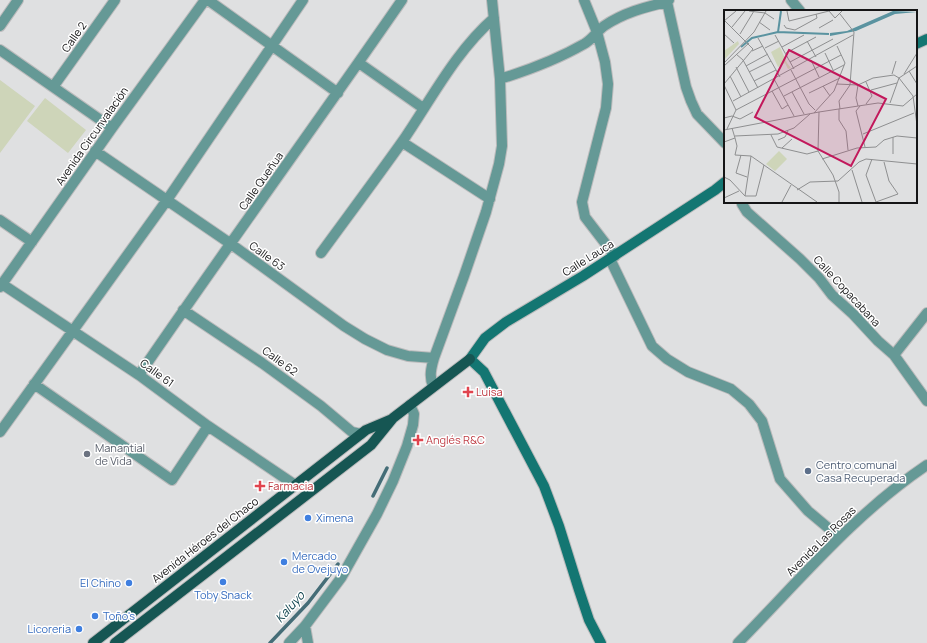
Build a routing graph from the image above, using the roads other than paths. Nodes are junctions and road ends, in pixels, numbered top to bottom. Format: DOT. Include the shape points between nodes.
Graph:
graph roads {
  1 [pos="18,0"];
  2 [pos="115,0"];
  3 [pos="206,0"];
  4 [pos="304,0"];
  5 [pos="402,0"];
  6 [pos="492,0"];
  7 [pos="584,0"];
  8 [pos="791,0"];
  9 [pos="668,1"];
  10 [pos="799,10"];
  11 [pos="494,18"];
  12 [pos="0,26"];
  13 [pos="597,32"];
  14 [pos="927,39"];
  15 [pos="917,44"];
  16 [pos="272,46"];
  17 [pos="0,50"];
  18 [pos="359,63"];
  19 [pos="500,79"];
  20 [pos="53,87"];
  21 [pos="338,93"];
  22 [pos="423,108"];
  23 [pos="112,128"];
  24 [pos="402,142"];
  25 [pos="724,142"];
  26 [pos="95,151"];
  27 [pos="724,183"];
  28 [pos="490,199"];
  29 [pos="167,200"];
  30 [pos="743,203"];
  31 [pos="0,220"];
  32 [pos="32,242"];
  33 [pos="231,244"];
  34 [pos="321,253"];
  35 [pos="612,257"];
  36 [pos="1,286"];
  37 [pos="183,310"];
  38 [pos="927,313"];
  39 [pos="73,330"];
  40 [pos="894,355"];
  41 [pos="434,358"];
  42 [pos="470,359"];
  43 [pos="139,375"];
  44 [pos="34,384"];
  45 [pos="433,386"];
  46 [pos="927,401"];
  47 [pos="410,405"];
  48 [pos="393,418"];
  49 [pos="208,426"];
  50 [pos="0,432"];
  51 [pos="362,434"];
  52 [pos="370,445"];
  53 [pos="927,465"];
  54 [pos="294,485"];
  55 [pos="304,497"];
  56 [pos="839,537"];
  57 [pos="305,626"];
  58 [pos="93,643"];
  59 [pos="115,643"];
  60 [pos="288,643"];
  61 [pos="308,643"];
  62 [pos="601,643"];
  63 [pos="738,643"];
  1 -- 12 [label="street"];
  2 -- 20 [label="street, Calle 2"];
  3 -- 16 [label="street"];
  3 -- 23 [label="street, Avenida Circunvalación"];
  4 -- 16 [label="street"];
  5 -- 18 [label="street, Calle Queñua"];
  6 -- 11 [label="street"];
  7 -- 13 [label="street"];
  8 -- 10 [label="street"];
  9 -- 13 [label="street" via="620,16"];
  9 -- 25 [label="street" via="691,101 697,114"];
  11 -- 19 [label="street"];
  11 -- 22 [label="street" via="473,38"];
  13 -- 19 [label="street" via="586,44 533,68"];
  13 -- 35 [label="street" via="605,62 607,100 582,202 585,217"];
  14 -- 15 [label="street"];
  16 -- 21 [label="street"];
  16 -- 29 [label="street"];
  17 -- 20 [label="street"];
  18 -- 21 [label="street, Calle Queñua"];
  18 -- 22 [label="street"];
  19 -- 28 [label="street" via="502,146"];
  20 -- 23 [label="street"];
  21 -- 33 [label="street, Calle Queñua"];
  22 -- 24 [label="street"];
  23 -- 26 [label="street, Avenida Circunvalación"];
  24 -- 28 [label="street"];
  24 -- 34 [label="street"];
  26 -- 29 [label="street, Calle 63"];
  26 -- 32 [label="street, Avenida Circunvalación"];
  27 -- 35 [label="street, Calle Lauca"];
  28 -- 41 [label="street"];
  29 -- 33 [label="street, Calle 63"];
  29 -- 39 [label="street"];
  30 -- 40 [label="street, Calle Copacabana" via="747,212 800,259 832,295"];
  31 -- 32 [label="street"];
  32 -- 36 [label="street, Avenida Circunvalación"];
  33 -- 37 [label="street, Calle Queñua"];
  33 -- 41 [label="street, Calle 63" via="365,339 387,350 408,356"];
  35 -- 42 [label="street, Calle Lauca" via="506,322 485,338"];
  35 -- 56 [label="street" via="652,346 688,372 731,388 749,404 762,421 780,479 808,511"];
  36 -- 39 [label="street, Calle 61"];
  37 -- 43 [label="street, Calle Queñua"];
  37 -- 51 [label="street, Calle 62" via="262,363 352,432"];
  38 -- 40 [label="street"];
  39 -- 43 [label="street, Calle 61"];
  39 -- 44 [label="street"];
  40 -- 46 [label="street, Calle Copacabana"];
  41 -- 45 [label="street" via="431,370"];
  42 -- 45 [label="main road, Avenida Héroes del Chaco"];
  42 -- 62 [label="street" via="484,372 544,486 579,590"];
  43 -- 49 [label="street, Calle 61"];
  44 -- 49 [label="street" via="172,480"];
  44 -- 50 [label="street"];
  45 -- 47 [label="main road, Avenida Héroes del Chaco"];
  47 -- 48 [label="main road, Avenida Héroes del Chaco"];
  47 -- 57 [label="street" via="414,414 413,425 393,481 341,578"];
  48 -- 51 [label="main road, Avenida Héroes del Chaco"];
  48 -- 52 [label="main road, Avenida Héroes del Chaco"];
  49 -- 54 [label="street, Calle 61"];
  51 -- 52 [label="main road"];
  51 -- 54 [label="main road, Avenida Héroes del Chaco"];
  52 -- 55 [label="main road, Avenida Héroes del Chaco"];
  53 -- 56 [label="street, Avenida Las Rosas" via="902,482"];
  54 -- 55 [label="main road"];
  54 -- 58 [label="main road, Avenida Héroes del Chaco"];
  55 -- 59 [label="main road, Avenida Héroes del Chaco"];
  56 -- 63 [label="street, Avenida Las Rosas"];
  57 -- 60 [label="street"];
  57 -- 61 [label="street"];
}
